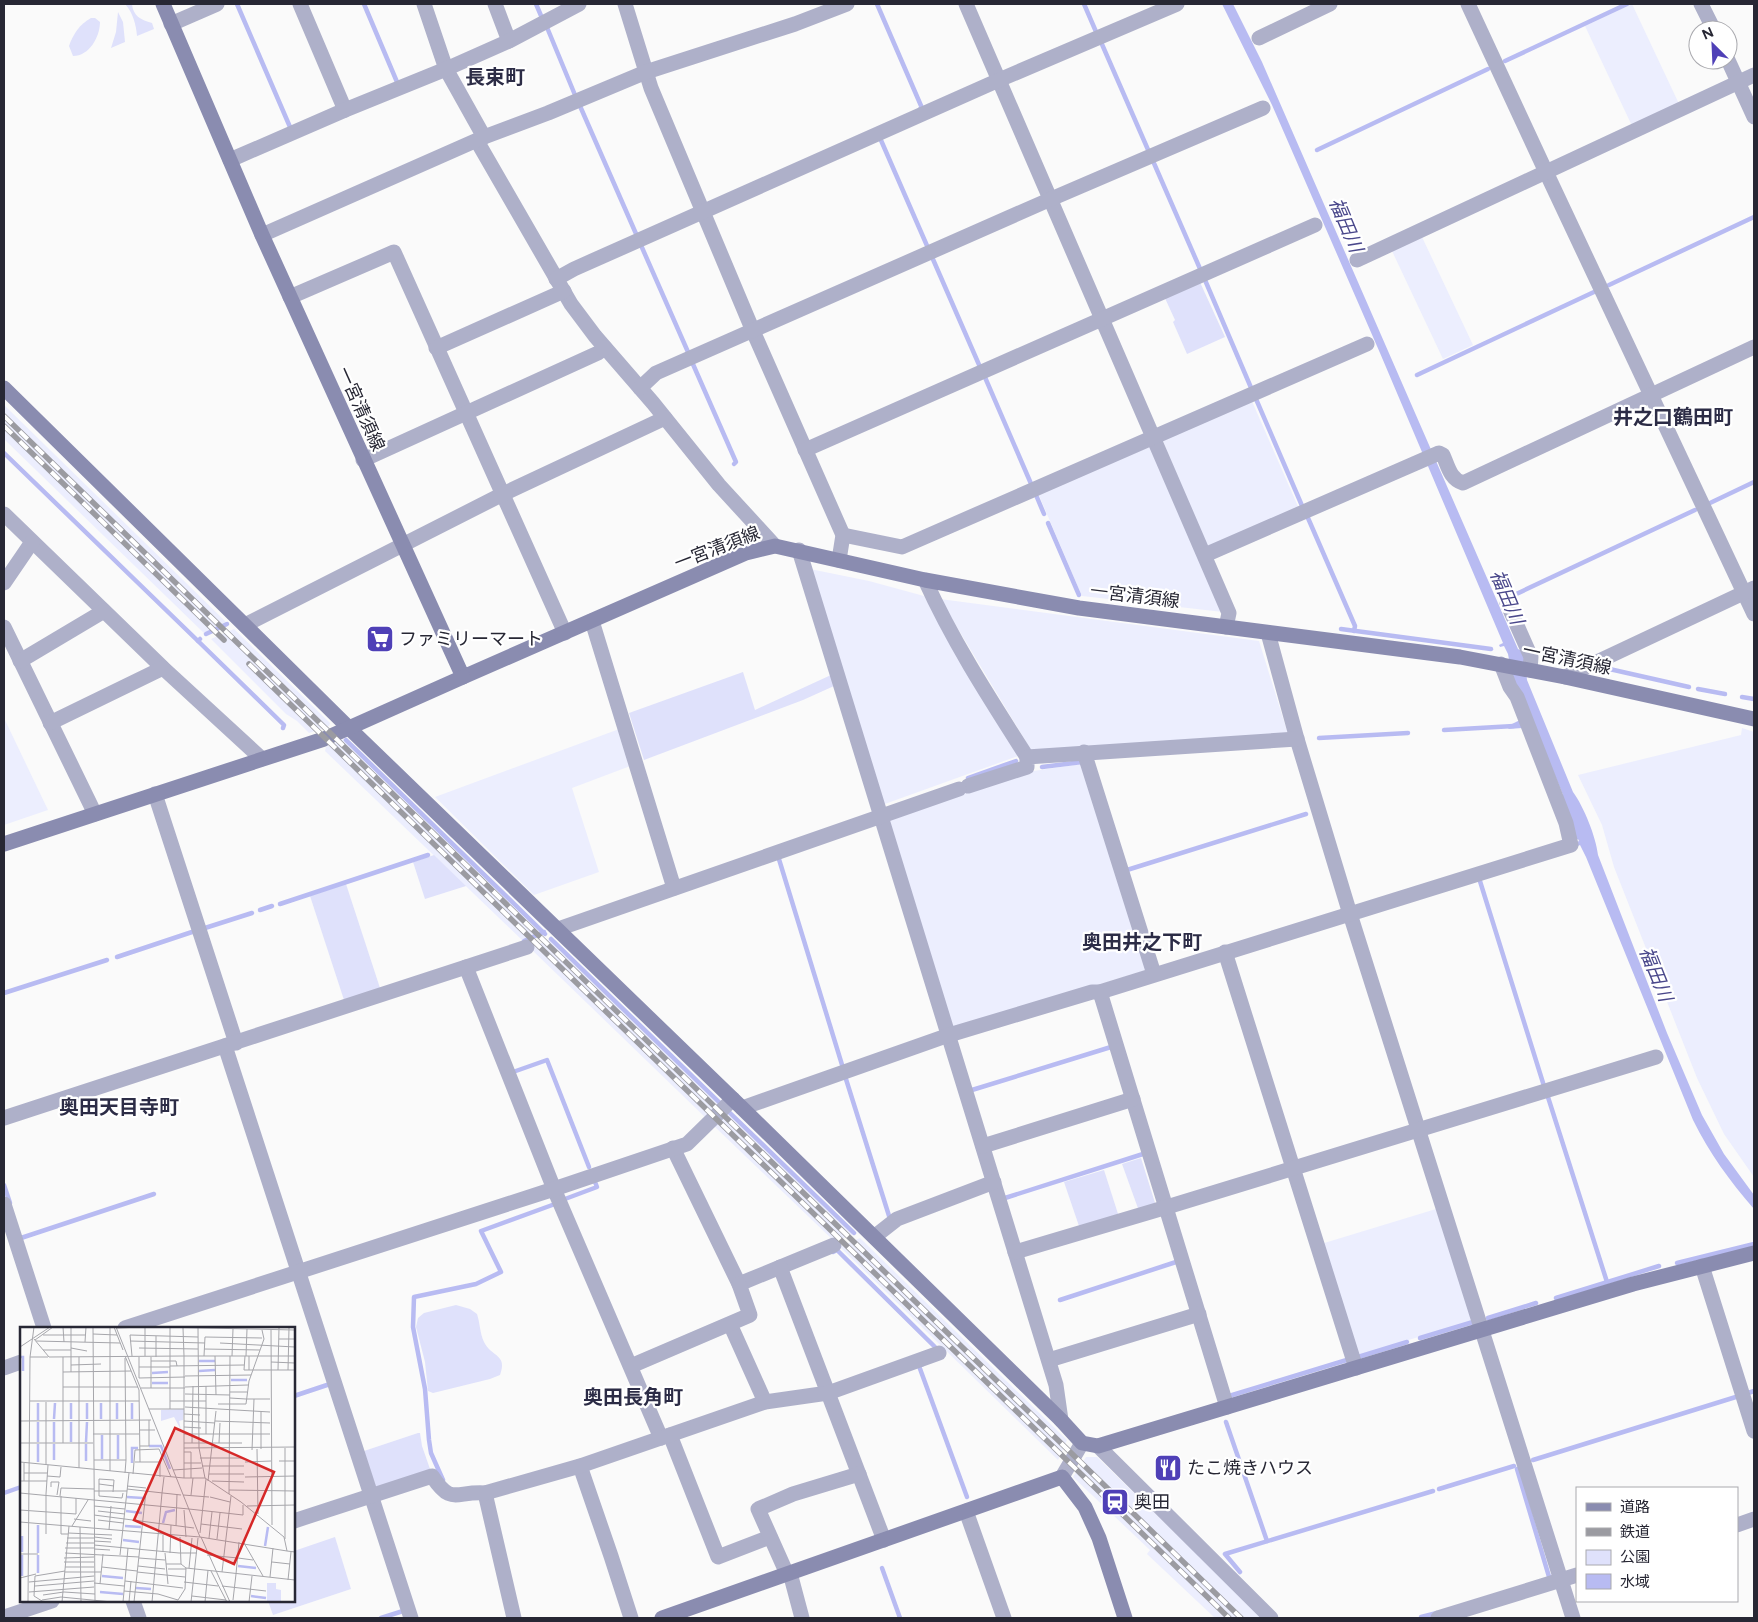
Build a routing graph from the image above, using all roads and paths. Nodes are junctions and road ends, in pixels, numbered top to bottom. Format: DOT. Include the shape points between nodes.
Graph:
graph roads {
  1 [pos="163,4"];
  2 [pos="217,4"];
  3 [pos="300,4"];
  4 [pos="424,4"];
  5 [pos="495,4"];
  6 [pos="579,4"];
  7 [pos="624,4"];
  8 [pos="846,4"];
  9 [pos="966,4"];
  10 [pos="1177,4"];
  11 [pos="1330,4"];
  12 [pos="1468,4"];
  13 [pos="1701,4"];
  14 [pos="1709,20"];
  15 [pos="171,24"];
  16 [pos="1259,38"];
  17 [pos="508,41"];
  18 [pos="446,68"];
  19 [pos="1732,70"];
  20 [pos="646,72"];
  21 [pos="1754,75"];
  22 [pos="999,80"];
  23 [pos="1738,83"];
  24 [pos="1263,108"];
  25 [pos="345,110"];
  26 [pos="1754,117"];
  27 [pos="480,139"];
  28 [pos="230,160"];
  29 [pos="1546,172"];
  30 [pos="1051,199"];
  31 [pos="703,212"];
  32 [pos="1315,225"];
  33 [pos="262,234"];
  34 [pos="1357,260"];
  35 [pos="560,285"];
  36 [pos="290,297"];
  37 [pos="1102,318"];
  38 [pos="753,331"];
  39 [pos="1367,344"];
  40 [pos="1754,347"];
  41 [pos="436,348"];
  42 [pos="605,348"];
  43 [pos="4,388"];
  44 [pos="640,388"];
  45 [pos="1651,395"];
  46 [pos="465,412"];
  47 [pos="665,418"];
  48 [pos="1154,437"];
  49 [pos="805,450"];
  50 [pos="363,460"];
  51 [pos="502,494"];
  52 [pos="4,514"];
  53 [pos="843,535"];
  54 [pos="32,542"];
  55 [pos="402,544"];
  56 [pos="775,546"];
  57 [pos="799,550"];
  58 [pos="1205,555"];
  59 [pos="839,560"];
  60 [pos="924,580"];
  61 [pos="4,582"];
  62 [pos="1749,590"];
  63 [pos="1508,603"];
  64 [pos="104,611"];
  65 [pos="1754,614"];
  66 [pos="592,621"];
  67 [pos="245,625"];
  68 [pos="4,627"];
  69 [pos="1226,627"];
  70 [pos="565,633"];
  71 [pos="1268,633"];
  72 [pos="20,661"];
  73 [pos="1506,665"];
  74 [pos="163,668"];
  75 [pos="1530,670"];
  76 [pos="463,677"];
  77 [pos="1565,677"];
  78 [pos="1754,719"];
  79 [pos="50,723"];
  80 [pos="349,728"];
  81 [pos="1297,740"];
  82 [pos="1084,752"];
  83 [pos="1027,757"];
  84 [pos="262,759"];
  85 [pos="155,794"];
  86 [pos="95,814"];
  87 [pos="881,815"];
  88 [pos="4,844"];
  89 [pos="674,888"];
  90 [pos="1350,914"];
  91 [pos="558,929"];
  92 [pos="527,946"];
  93 [pos="1225,952"];
  94 [pos="466,967"];
  95 [pos="1154,974"];
  96 [pos="1100,992"];
  97 [pos="949,1035"];
  98 [pos="230,1044"];
  99 [pos="1656,1057"];
  100 [pos="1133,1099"];
  101 [pos="737,1103"];
  102 [pos="4,1118"];
  103 [pos="1417,1130"];
  104 [pos="983,1146"];
  105 [pos="673,1148"];
  106 [pos="1293,1168"];
  107 [pos="994,1182"];
  108 [pos="554,1189"];
  109 [pos="4,1204"];
  110 [pos="1167,1207"];
  111 [pos="874,1237"];
  112 [pos="834,1245"];
  113 [pos="1015,1252"];
  114 [pos="1754,1253"];
  115 [pos="1702,1266"];
  116 [pos="780,1267"];
  117 [pos="298,1272"];
  118 [pos="739,1284"];
  119 [pos="1199,1314"];
  120 [pos="730,1324"];
  121 [pos="44,1327"];
  122 [pos="128,1327"];
  123 [pos="1482,1329"];
  124 [pos="938,1353"];
  125 [pos="1048,1360"];
  126 [pos="20,1362"];
  127 [pos="631,1366"];
  128 [pos="4,1368"];
  129 [pos="1356,1368"];
  130 [pos="828,1393"];
  131 [pos="765,1402"];
  132 [pos="1227,1407"];
  133 [pos="1061,1420"];
  134 [pos="1754,1431"];
  135 [pos="666,1436"];
  136 [pos="1082,1443"];
  137 [pos="1098,1446"];
  138 [pos="580,1466"];
  139 [pos="859,1474"];
  140 [pos="1062,1477"];
  141 [pos="485,1493"];
  142 [pos="372,1496"];
  143 [pos="966,1511"];
  144 [pos="1754,1519"];
  145 [pos="295,1522"];
  146 [pos="1738,1524"];
  147 [pos="770,1537"];
  148 [pos="884,1540"];
  149 [pos="788,1573"];
  150 [pos="1576,1575"];
  151 [pos="1561,1580"];
  152 [pos="49,1602"];
  153 [pos="133,1602"];
  154 [pos="4,1617"];
  155 [pos="139,1618"];
  156 [pos="411,1618"];
  157 [pos="514,1618"];
  158 [pos="631,1618"];
  159 [pos="662,1618"];
  160 [pos="802,1618"];
  161 [pos="1004,1618"];
  162 [pos="1125,1618"];
  163 [pos="1271,1618"];
  164 [pos="1438,1618"];
  165 [pos="1572,1618"];
  1 -- 15 [label="street, 一宮清須線"];
  2 -- 15 [label="street"];
  3 -- 25 [label="street"];
  4 -- 18 [label="street"];
  5 -- 17 [label="street"];
  6 -- 17 [label="street"];
  7 -- 20 [label="street"];
  8 -- 20 [label="street" via="795,24"];
  9 -- 22 [label="street"];
  10 -- 22 [label="street"];
  11 -- 16 [label="street"];
  12 -- 29 [label="street"];
  13 -- 14 [label="street"];
  15 -- 28 [label="street, 一宮清須線"];
  17 -- 18 [label="street"];
  18 -- 25 [label="street"];
  18 -- 27 [label="street"];
  19 -- 23 [label="street"];
  20 -- 27 [label="street"];
  20 -- 31 [label="street"];
  21 -- 23 [label="street"];
  22 -- 30 [label="street"];
  22 -- 31 [label="street"];
  23 -- 26 [label="street"];
  23 -- 29 [label="street"];
  24 -- 30 [label="street"];
  25 -- 28 [label="street"];
  27 -- 33 [label="street"];
  27 -- 35 [label="street"];
  28 -- 33 [label="street, 一宮清須線"];
  29 -- 34 [label="street"];
  29 -- 45 [label="street"];
  30 -- 37 [label="street"];
  30 -- 38 [label="street"];
  31 -- 35 [label="street" via="574,269"];
  31 -- 38 [label="street"];
  32 -- 37 [label="street"];
  33 -- 36 [label="street, 一宮清須線"];
  35 -- 41 [label="street"];
  35 -- 42 [label="street"];
  36 -- 41 [label="street" via="394,252"];
  36 -- 50 [label="street, 一宮清須線"];
  37 -- 48 [label="street"];
  37 -- 49 [label="street"];
  38 -- 44 [label="street" via="656,373"];
  38 -- 49 [label="street"];
  39 -- 48 [label="street"];
  40 -- 45 [label="street"];
  41 -- 46 [label="street"];
  42 -- 44 [label="street"];
  42 -- 46 [label="street"];
  43 -- 67 [label="street"];
  44 -- 47 [label="street"];
  45 -- 58 [label="street" via="1463,483 1452,476 1444,455 1438,454"];
  45 -- 62 [label="street"];
  46 -- 50 [label="street"];
  46 -- 51 [label="street"];
  47 -- 51 [label="street"];
  47 -- 56 [label="street" via="719,485"];
  48 -- 53 [label="street" via="902,547"];
  48 -- 58 [label="street"];
  49 -- 53 [label="street"];
  50 -- 55 [label="street, 一宮清須線"];
  51 -- 55 [label="street"];
  51 -- 70 [label="street"];
  52 -- 54 [label="street"];
  53 -- 59 [label="street"];
  54 -- 61 [label="street"];
  54 -- 64 [label="street"];
  55 -- 67 [label="street"];
  55 -- 76 [label="street, 一宮清須線"];
  56 -- 57 [label="street, 一宮清須線"];
  56 -- 66 [label="street, 一宮清須線" via="746,553"];
  57 -- 59 [label="street, 一宮清須線"];
  57 -- 87 [label="street"];
  58 -- 69 [label="street" via="1230,613"];
  59 -- 60 [label="street, 一宮清須線"];
  60 -- 69 [label="street, 一宮清須線" via="1079,608"];
  60 -- 83 [label="street" via="979,681"];
  62 -- 65 [label="street"];
  62 -- 77 [label="street"];
  63 -- 75 [label="street" via="1531,657"];
  64 -- 72 [label="street"];
  64 -- 74 [label="street"];
  66 -- 70 [label="street, 一宮清須線"];
  66 -- 89 [label="street"];
  67 -- 80 [label="street"];
  68 -- 72 [label="street"];
  69 -- 71 [label="street, 一宮清須線"];
  70 -- 76 [label="street, 一宮清須線"];
  71 -- 73 [label="street, 一宮清須線"];
  71 -- 81 [label="street"];
  72 -- 79 [label="street"];
  73 -- 75 [label="street, 一宮清須線"];
  73 -- 90 [label="street" via="1510,687 1517,696 1566,823 1571,845"];
  74 -- 79 [label="street"];
  74 -- 84 [label="street"];
  75 -- 77 [label="street, 一宮清須線"];
  76 -- 80 [label="street"];
  77 -- 78 [label="street, 一宮清須線"];
  79 -- 86 [label="street"];
  80 -- 84 [label="street"];
  80 -- 91 [label="street"];
  81 -- 82 [label="street"];
  81 -- 90 [label="street"];
  82 -- 83 [label="street"];
  82 -- 95 [label="street"];
  83 -- 87 [label="street" via="1027,767"];
  84 -- 85 [label="street"];
  85 -- 86 [label="street"];
  85 -- 98 [label="street"];
  86 -- 88 [label="street"];
  87 -- 89 [label="street"];
  87 -- 97 [label="street"];
  89 -- 91 [label="street"];
  90 -- 93 [label="street"];
  90 -- 103 [label="street"];
  91 -- 101 [label="street"];
  92 -- 94 [label="street"];
  93 -- 95 [label="street"];
  93 -- 106 [label="street"];
  94 -- 98 [label="street"];
  94 -- 108 [label="street"];
  95 -- 96 [label="street"];
  96 -- 97 [label="street"];
  96 -- 100 [label="street"];
  97 -- 101 [label="street"];
  97 -- 104 [label="street"];
  98 -- 102 [label="street"];
  98 -- 117 [label="street"];
  99 -- 103 [label="street"];
  100 -- 104 [label="street"];
  100 -- 110 [label="street"];
  101 -- 105 [label="street" via="687,1144"];
  101 -- 111 [label="street"];
  103 -- 106 [label="street"];
  103 -- 123 [label="street"];
  104 -- 107 [label="street"];
  105 -- 108 [label="street"];
  105 -- 118 [label="street"];
  106 -- 110 [label="street"];
  106 -- 129 [label="street"];
  107 -- 111 [label="street" via="897,1220"];
  107 -- 113 [label="street"];
  108 -- 117 [label="street"];
  108 -- 127 [label="street"];
  109 -- 121 [label="street"];
  110 -- 113 [label="street"];
  110 -- 119 [label="street"];
  111 -- 133 [label="street"];
  112 -- 116 [label="street"];
  113 -- 125 [label="street"];
  114 -- 115 [label="street"];
  115 -- 123 [label="street"];
  115 -- 134 [label="street"];
  116 -- 118 [label="street"];
  116 -- 130 [label="street"];
  117 -- 122 [label="street"];
  117 -- 142 [label="street"];
  118 -- 120 [label="street" via="750,1315"];
  119 -- 125 [label="street"];
  119 -- 132 [label="street"];
  120 -- 127 [label="street"];
  120 -- 131 [label="street"];
  123 -- 129 [label="street"];
  123 -- 151 [label="street"];
  124 -- 130 [label="street"];
  125 -- 133 [label="street" via="1056,1385"];
  126 -- 128 [label="street"];
  127 -- 135 [label="street"];
  129 -- 132 [label="street"];
  130 -- 131 [label="street"];
  130 -- 139 [label="street"];
  131 -- 135 [label="street"];
  132 -- 137 [label="street"];
  133 -- 136 [label="street"];
  135 -- 138 [label="street"];
  135 -- 147 [label="street" via="718,1558"];
  136 -- 137 [label="street"];
  136 -- 140 [label="street"];
  137 -- 163 [label="street"];
  138 -- 141 [label="street"];
  138 -- 158 [label="street"];
  139 -- 147 [label="street" via="793,1494 758,1509"];
  139 -- 148 [label="street"];
  140 -- 143 [label="street"];
  140 -- 162 [label="street" via="1085,1507 1099,1538"];
  141 -- 142 [label="street" via="448,1494 432,1476"];
  141 -- 157 [label="street"];
  142 -- 145 [label="street"];
  142 -- 156 [label="street"];
  143 -- 148 [label="street"];
  143 -- 161 [label="street"];
  144 -- 146 [label="street"];
  147 -- 149 [label="street"];
  148 -- 149 [label="street"];
  149 -- 159 [label="street"];
  149 -- 160 [label="street"];
  150 -- 151 [label="street"];
  151 -- 164 [label="street"];
  151 -- 165 [label="street"];
  152 -- 154 [label="street"];
  153 -- 155 [label="street"];
}
